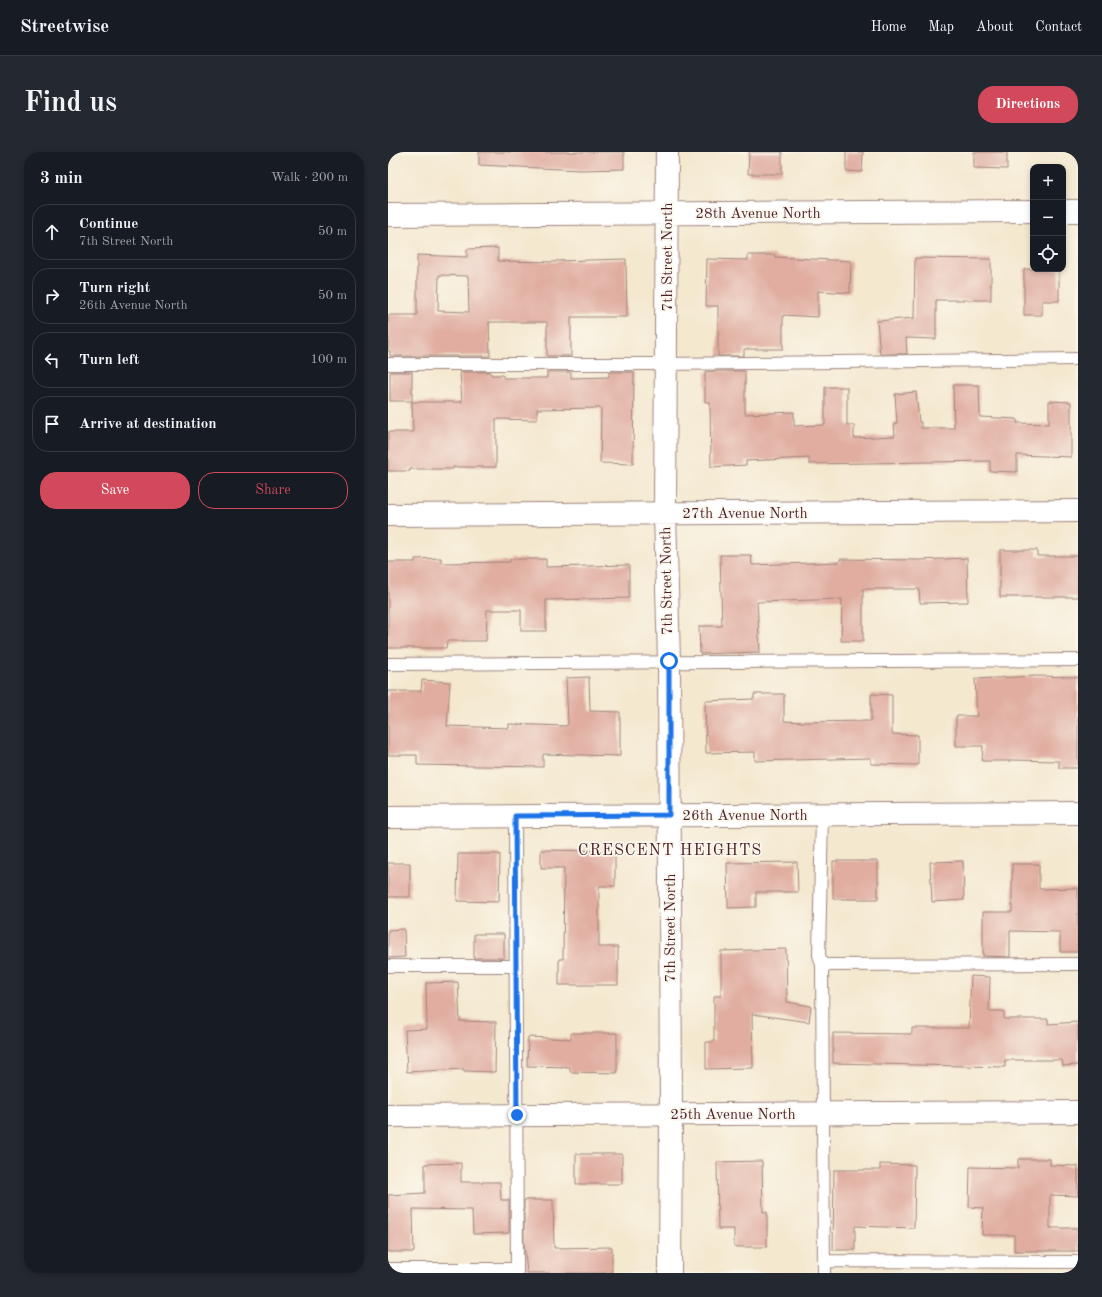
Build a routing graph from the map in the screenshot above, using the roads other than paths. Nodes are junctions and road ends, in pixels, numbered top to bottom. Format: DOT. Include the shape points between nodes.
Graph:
graph roads {
  1 [pos="667,152"];
  2 [pos="1030,211"];
  3 [pos="1066,211"];
  4 [pos="1078,211"];
  5 [pos="667,213"];
  6 [pos="388,214"];
  7 [pos="1078,359"];
  8 [pos="388,364"];
  9 [pos="666,364"];
  10 [pos="1078,511"];
  11 [pos="665,513"];
  12 [pos="388,515"];
  13 [pos="1078,660"];
  14 [pos="669,661"];
  15 [pos="388,664"];
  16 [pos="1078,813"];
  17 [pos="822,814"];
  18 [pos="669,815"];
  19 [pos="515,816"];
  20 [pos="388,817"];
  21 [pos="1078,964"];
  22 [pos="822,965"];
  23 [pos="388,966"];
  24 [pos="516,966"];
  25 [pos="1078,1112"];
  26 [pos="822,1113"];
  27 [pos="672,1114"];
  28 [pos="517,1115"];
  29 [pos="388,1116"];
  30 [pos="824,1261"];
  31 [pos="1078,1262"];
  32 [pos="388,1270"];
  33 [pos="517,1271"];
  34 [pos="670,1273"];
  35 [pos="824,1273"];
  1 -- 5 [label="street, 7th Street North"];
  2 -- 5 [label="street, 28th Avenue North"];
  3 -- 4 [label="street"];
  5 -- 6 [label="street, 28th Avenue North"];
  5 -- 9 [label="street, 7th Street North"];
  7 -- 9 [label="lane"];
  8 -- 9 [label="lane"];
  9 -- 11 [label="street, 7th Street North"];
  10 -- 11 [label="street, 27th Avenue North"];
  11 -- 12 [label="street, 27th Avenue North"];
  11 -- 14 [label="street, 7th Street North"];
  13 -- 14 [label="lane"];
  14 -- 15 [label="lane"];
  14 -- 18 [label="street, 7th Street North"];
  16 -- 17 [label="street, 26th Avenue North"];
  17 -- 18 [label="street, 26th Avenue North"];
  17 -- 22 [label="lane" via="819,955"];
  18 -- 19 [label="street, 26th Avenue North"];
  18 -- 27 [label="street, 7th Street North"];
  19 -- 20 [label="street, 26th Avenue North"];
  19 -- 24 [label="lane"];
  21 -- 22 [label="lane"];
  22 -- 26 [label="lane"];
  23 -- 24 [label="lane"];
  24 -- 28 [label="lane"];
  25 -- 26 [label="street, 25th Avenue North"];
  26 -- 27 [label="street, 25th Avenue North"];
  26 -- 30 [label="lane"];
  27 -- 28 [label="street, 25th Avenue North"];
  27 -- 34 [label="street, 7th Street North"];
  28 -- 29 [label="street, 25th Avenue North"];
  28 -- 33 [label="lane"];
  30 -- 31 [label="lane"];
  30 -- 35 [label="lane"];
  32 -- 33 [label="lane"];
}
